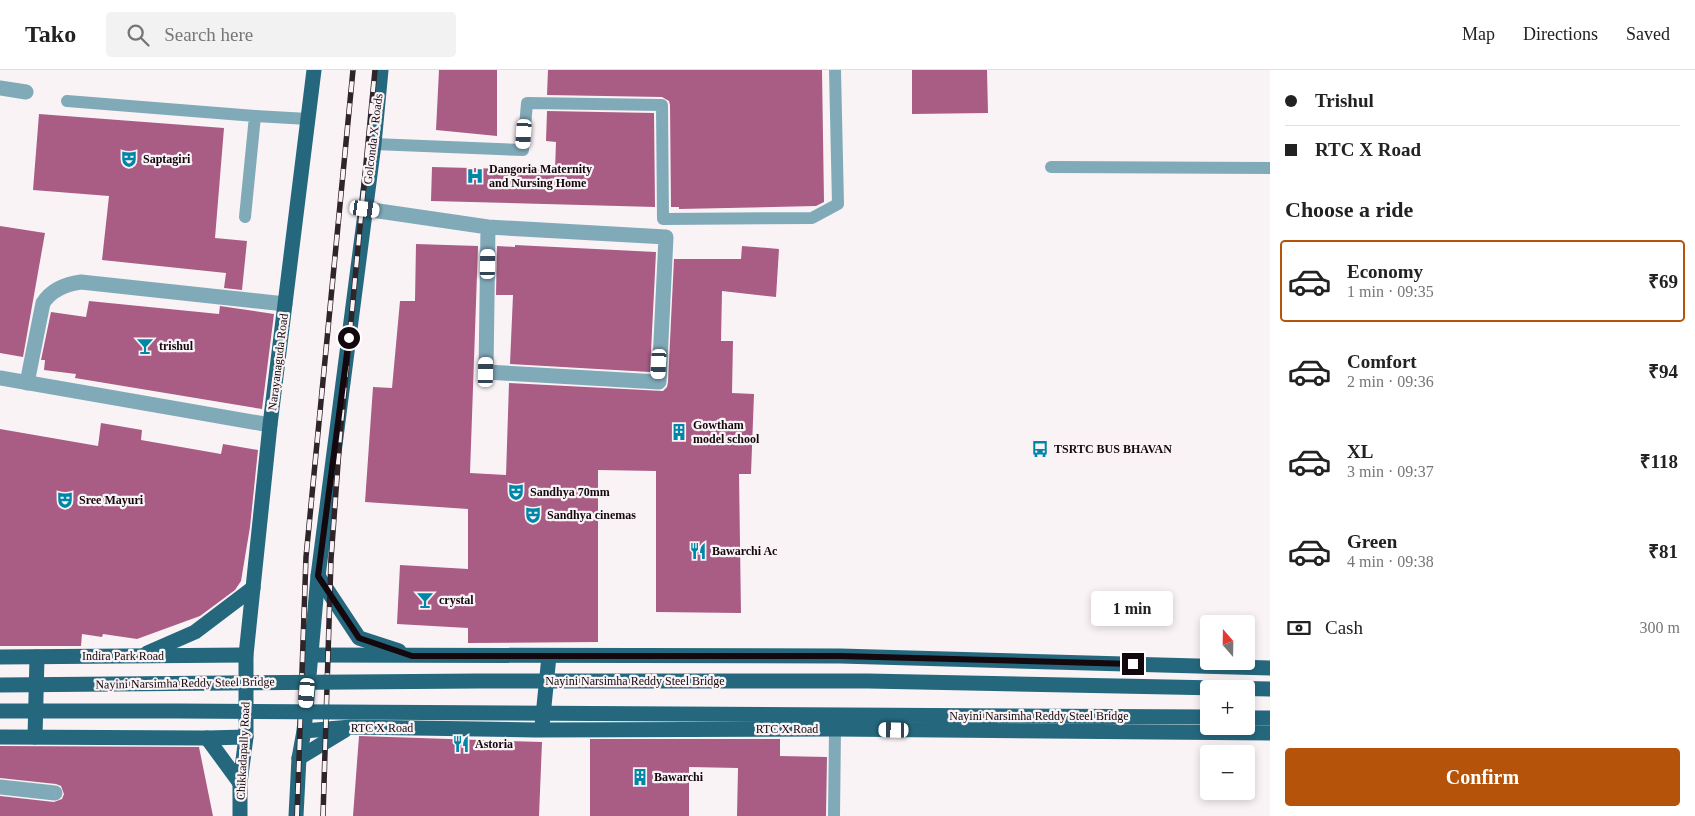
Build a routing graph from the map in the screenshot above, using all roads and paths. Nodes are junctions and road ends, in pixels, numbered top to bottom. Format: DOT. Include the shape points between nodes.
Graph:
graph roads {
  1 [pos="314,70"];
  2 [pos="381,70"];
  3 [pos="835,70"];
  4 [pos="0,88"];
  5 [pos="26,92"];
  6 [pos="67,101"];
  7 [pos="256,116"];
  8 [pos="308,118"];
  9 [pos="374,144"];
  10 [pos="1051,166"];
  11 [pos="1270,168"];
  12 [pos="365,209"];
  13 [pos="245,217"];
  14 [pos="488,228"];
  15 [pos="285,304"];
  16 [pos="0,378"];
  17 [pos="27,383"];
  18 [pos="270,425"];
  19 [pos="318,576"];
  20 [pos="254,588"];
  21 [pos="246,655"];
  22 [pos="310,655"];
  23 [pos="141,656"];
  24 [pos="412,656"];
  25 [pos="549,656"];
  26 [pos="0,657"];
  27 [pos="37,657"];
  28 [pos="1270,668"];
  29 [pos="0,686"];
  30 [pos="1270,689"];
  31 [pos="0,712"];
  32 [pos="1200,717"];
  33 [pos="1255,718"];
  34 [pos="1270,718"];
  35 [pos="351,727"];
  36 [pos="835,729"];
  37 [pos="542,730"];
  38 [pos="304,731"];
  39 [pos="1270,733"];
  40 [pos="0,737"];
  41 [pos="36,737"];
  42 [pos="246,737"];
  43 [pos="207,738"];
  44 [pos="299,758"];
  45 [pos="240,784"];
  46 [pos="0,787"];
  47 [pos="55,793"];
  48 [pos="240,816"];
  49 [pos="296,816"];
  50 [pos="834,816"];
  1 -- 8 [label="main road, Narayanaguda Road"];
  2 -- 9 [label="main road, Golconda X Roads"];
  3 -- 9 [label="lane" via="838,204 812,218 663,219 662,105 526,103 523,150"];
  4 -- 5 [label="street"];
  6 -- 7 [label="lane"];
  7 -- 8 [label="lane"];
  7 -- 13 [label="lane"];
  8 -- 15 [label="main road, Narayanaguda Road"];
  9 -- 12 [label="main road, Golconda X Roads"];
  10 -- 11 [label="lane"];
  12 -- 14 [label="street"];
  12 -- 19 [label="main road, Golconda X Roads"];
  14 -- 14 [label="street" via="486,372 658,382 666,237"];
  15 -- 17 [label="street" via="81,282 67,284 47,296 43,303"];
  15 -- 18 [label="main road, Narayanaguda Road"];
  16 -- 17 [label="street"];
  17 -- 18 [label="street"];
  18 -- 20 [label="main road, Narayanaguda Road"];
  19 -- 22 [label="main road, Golconda X Roads"];
  19 -- 24 [label="main road" via="359,638"];
  20 -- 21 [label="main road, Narayanaguda Road"];
  20 -- 23 [label="main road" via="195,632"];
  21 -- 23 [label="main road, Indira Park Road"];
  21 -- 42 [label="main road, Chikkadapally Road"];
  22 -- 24 [label="main road"];
  22 -- 38 [label="main road"];
  23 -- 27 [label="main road, Indira Park Road"];
  24 -- 25 [label="main road"];
  25 -- 28 [label="main road" via="840,656"];
  25 -- 37 [label="main road"];
  26 -- 27 [label="main road, Indira Park Road"];
  27 -- 41 [label="main road"];
  29 -- 30 [label="main road, Nayini Narsimha Reddy Steel Bridge, bridge" via="868,681"];
  31 -- 32 [label="main road, Nayini Narsimha Reddy Steel Bridge, bridge"];
  33 -- 34 [label="main road"];
  35 -- 37 [label="main road, RTC X Road"];
  35 -- 38 [label="main road, RTC X Road"];
  35 -- 44 [label="main road"];
  36 -- 37 [label="main road, RTC X Road"];
  36 -- 39 [label="main road, RTC X Road"];
  36 -- 50 [label="lane"];
  38 -- 44 [label="main road"];
  40 -- 41 [label="main road"];
  41 -- 43 [label="main road"];
  42 -- 43 [label="main road"];
  42 -- 45 [label="main road, Chikkadapally Road"];
  43 -- 45 [label="main road"];
  44 -- 49 [label="main road"];
  45 -- 48 [label="main road, Chikkadapally Road"];
  46 -- 47 [label="street"];
}
